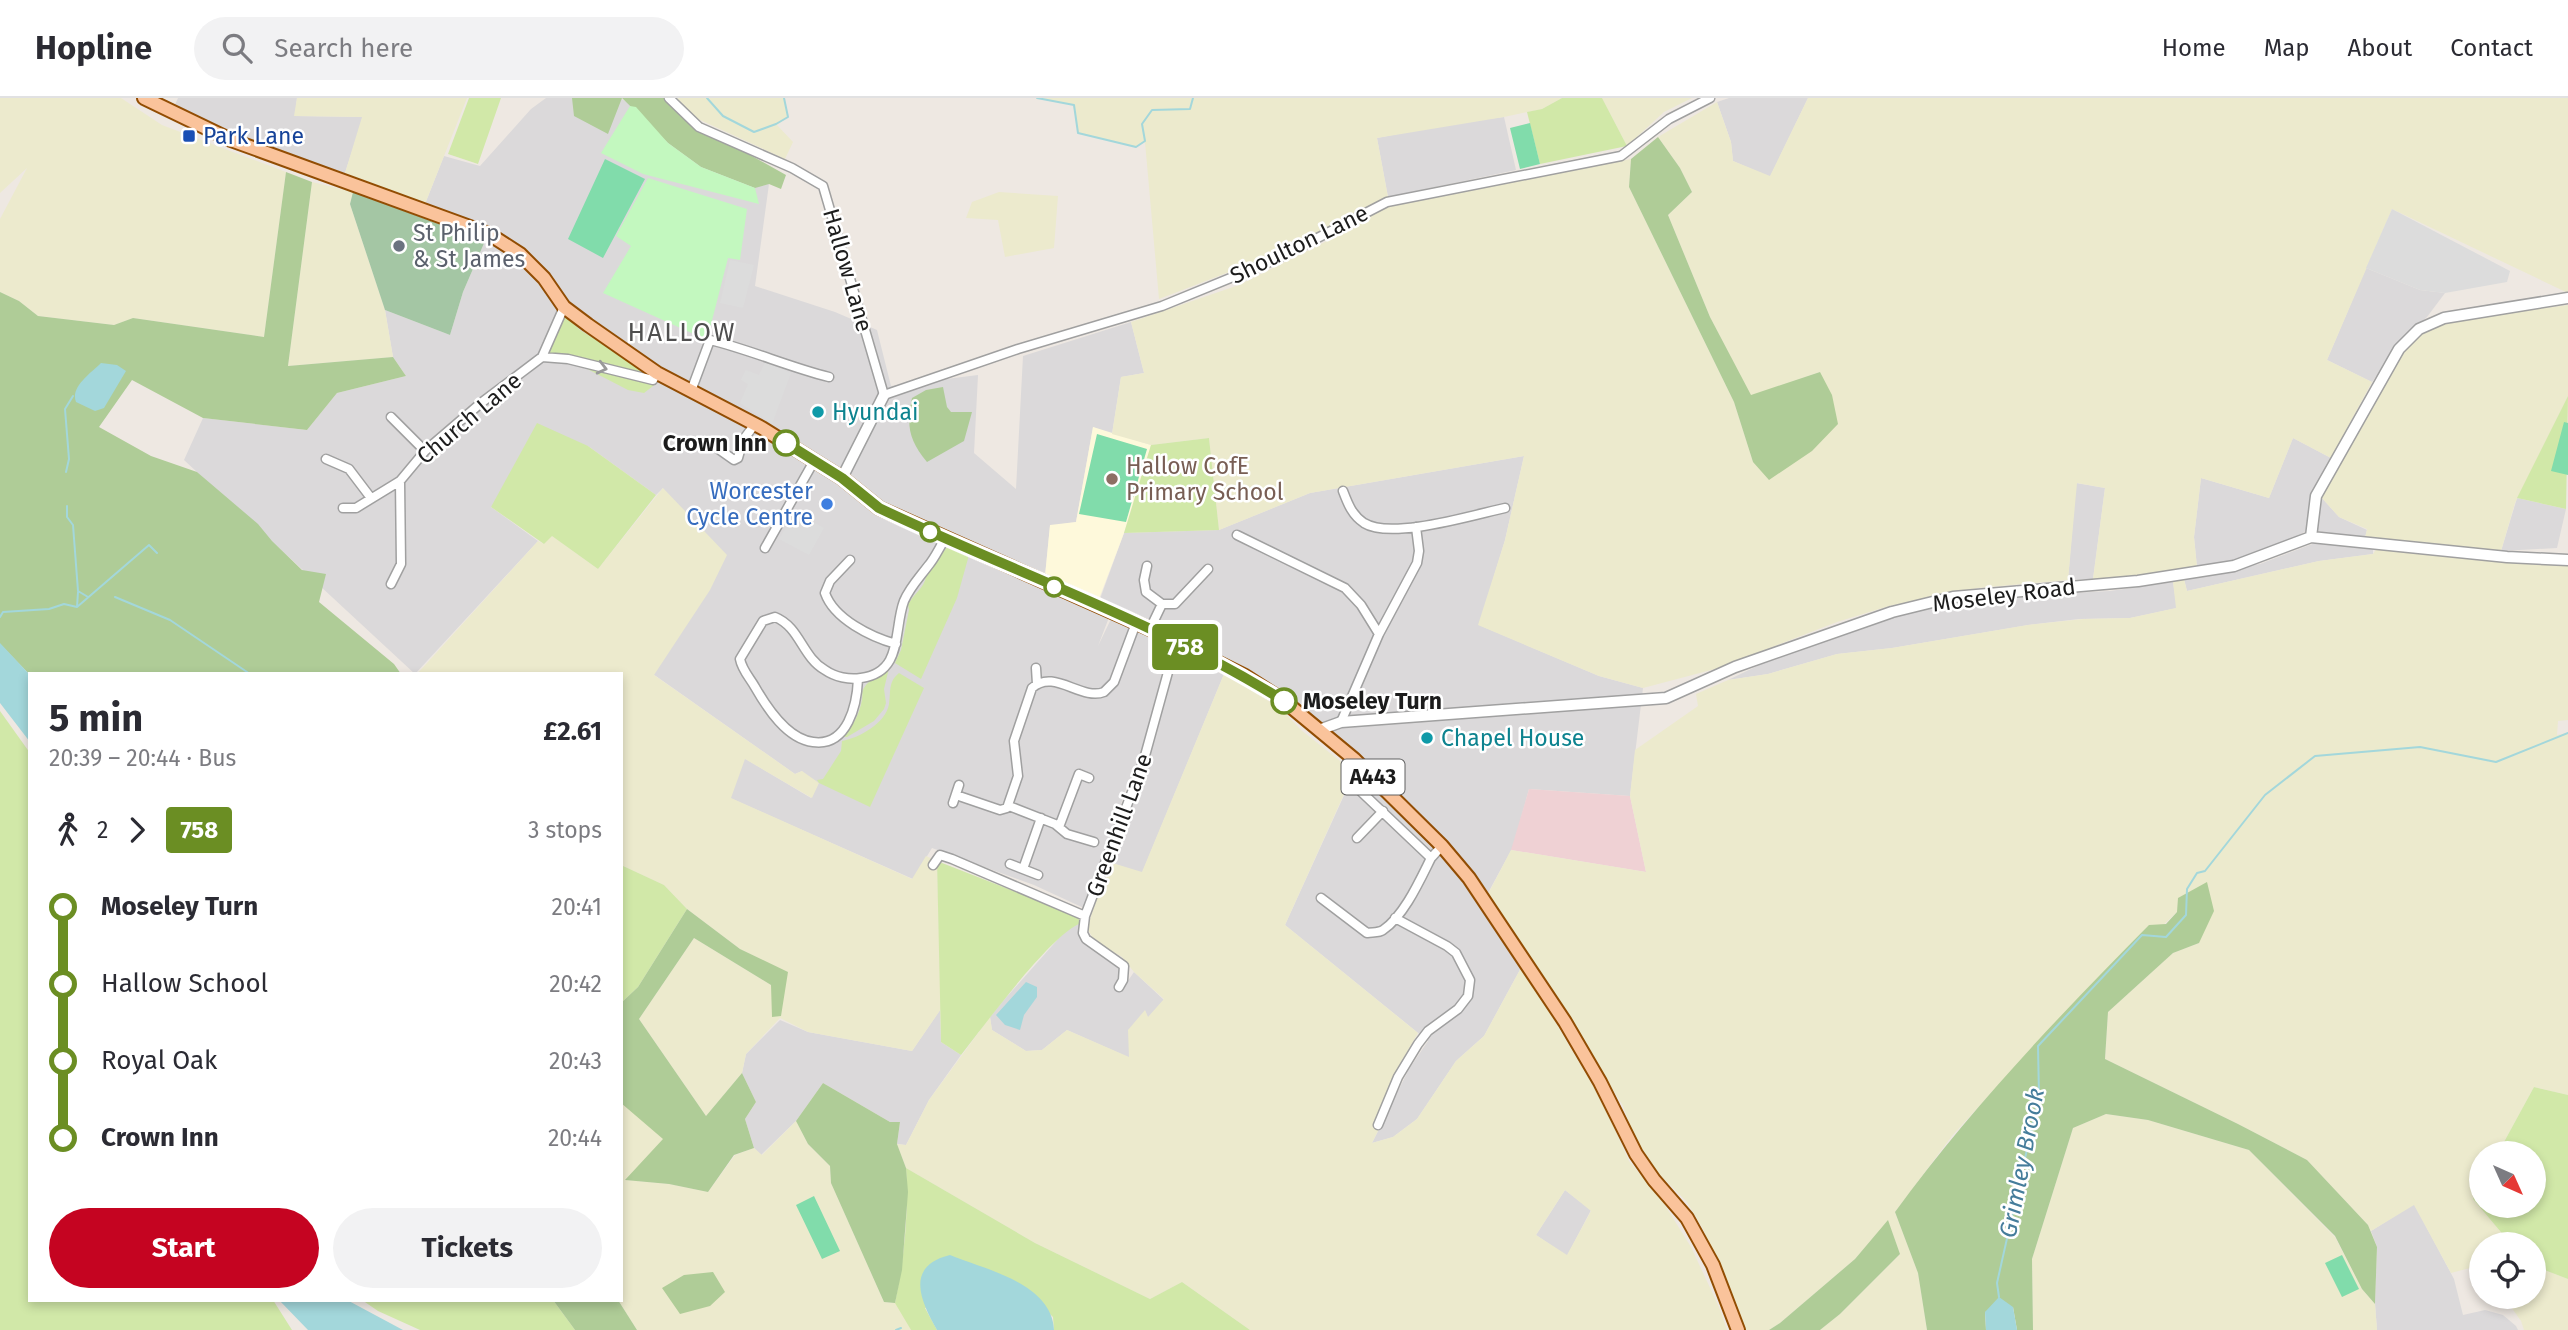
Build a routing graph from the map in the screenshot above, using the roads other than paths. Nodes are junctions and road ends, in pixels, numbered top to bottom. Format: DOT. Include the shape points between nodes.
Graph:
graph roads {
  1 [pos="144,98"];
  2 [pos="669,98"];
  3 [pos="1710,98"];
  4 [pos="167,104"];
  5 [pos="2568,298"];
  6 [pos="565,307"];
  7 [pos="542,358"];
  8 [pos="657,373"];
  9 [pos="829,377"];
  10 [pos="691,391"];
  11 [pos="884,395"];
  12 [pos="391,417"];
  13 [pos="755,424"];
  14 [pos="707,441"];
  15 [pos="425,451"];
  16 [pos="326,459"];
  17 [pos="814,461"];
  18 [pos="842,478"];
  19 [pos="400,481"];
  20 [pos="1347,493"];
  21 [pos="371,498"];
  22 [pos="1502,507"];
  23 [pos="344,508"];
  24 [pos="1416,527"];
  25 [pos="1237,535"];
  26 [pos="2311,537"];
  27 [pos="945,539"];
  28 [pos="765,548"];
  29 [pos="850,560"];
  30 [pos="2568,560"];
  31 [pos="1147,566"];
  32 [pos="1208,569"];
  33 [pos="391,584"];
  34 [pos="1162,604"];
  35 [pos="1136,623"];
  36 [pos="1150,629"];
  37 [pos="1379,634"];
  38 [pos="896,643"];
  39 [pos="1176,643"];
  40 [pos="1036,668"];
  41 [pos="858,679"];
  42 [pos="1037,684"];
  43 [pos="1341,722"];
  44 [pos="1319,730"];
  45 [pos="1089,778"];
  46 [pos="1352,783"];
  47 [pos="959,785"];
  48 [pos="1009,806"];
  49 [pos="1383,811"];
  50 [pos="1041,818"];
  51 [pos="1059,827"];
  52 [pos="1357,838"];
  53 [pos="1094,842"];
  54 [pos="1442,846"];
  55 [pos="1431,858"];
  56 [pos="1010,864"];
  57 [pos="933,865"];
  58 [pos="1023,869"];
  59 [pos="1038,875"];
  60 [pos="1321,898"];
  61 [pos="1086,916"];
  62 [pos="1395,918"];
  63 [pos="1119,986"];
  64 [pos="1378,1125"];
  65 [pos="1738,1330"];
  1 -- 4 [label="main road, A443"];
  2 -- 11 [label="street, Hallow Lane" via="699,127 823,186"];
  3 -- 11 [label="street, Shoulton Lane" via="1669,119 1621,156 1387,202 1277,260 1162,306"];
  4 -- 6 [label="main road, A443" via="231,140 489,234 520,254"];
  5 -- 26 [label="street" via="2444,318 2419,329 2399,349 2316,496"];
  6 -- 7 [label="street, Church Lane"];
  6 -- 8 [label="main road, A443"];
  7 -- 8 [label="street, Church Lane, one-way" via="568,359 653,380"];
  7 -- 15 [label="street, Church Lane"];
  8 -- 10 [label="main road, A443"];
  9 -- 10 [label="street" via="710,340"];
  10 -- 13 [label="main road, A443"];
  11 -- 18 [label="street"];
  12 -- 15 [label="street"];
  13 -- 14 [label="street" via="734,460"];
  13 -- 17 [label="main road, A443"];
  15 -- 19 [label="street, Church Lane"];
  16 -- 21 [label="street" via="349,469"];
  17 -- 18 [label="main road, A443"];
  17 -- 28 [label="street"];
  18 -- 27 [label="main road, A443" via="879,508"];
  19 -- 21 [label="street, Church Lane"];
  19 -- 33 [label="street, Church Lane" via="401,564"];
  20 -- 24 [label="street" via="1353,513 1370,526 1381,530"];
  21 -- 23 [label="street, Church Lane" via="356,508"];
  22 -- 24 [label="street"];
  24 -- 37 [label="street" via="1417,563"];
  25 -- 37 [label="street" via="1345,588"];
  26 -- 30 [label="street"];
  26 -- 43 [label="street, Moseley Road" via="2234,566 1953,597 1892,612 1735,667 1666,698"];
  27 -- 35 [label="main road, A443"];
  27 -- 38 [label="street" via="903,604"];
  29 -- 38 [label="street" via="830,581 825,593 828,602 861,629"];
  31 -- 34 [label="street" via="1146,592"];
  32 -- 34 [label="street" via="1175,604"];
  34 -- 36 [label="street"];
  35 -- 36 [label="main road, A443"];
  35 -- 42 [label="street" via="1114,681 1104,692 1091,694 1054,682"];
  36 -- 39 [label="main road, A443"];
  37 -- 43 [label="street"];
  38 -- 41 [label="street" via="891,659 879,672"];
  39 -- 44 [label="main road, A443" via="1245,676"];
  39 -- 61 [label="street, Greenhill Lane" via="1143,763"];
  40 -- 42 [label="street"];
  41 -- 41 [label="street" via="838,676 817,665 789,625 775,617 763,621 740,659 774,716 814,742 829,740 845,727 855,707"];
  42 -- 48 [label="street" via="1014,741 1018,776"];
  43 -- 44 [label="street, Moseley Road"];
  44 -- 54 [label="main road, A443"];
  45 -- 51 [label="street" via="1079,774"];
  46 -- 49 [label="street"];
  47 -- 48 [label="street" via="955,799 1000,810"];
  48 -- 50 [label="street"];
  49 -- 52 [label="street"];
  49 -- 55 [label="street"];
  50 -- 51 [label="street"];
  50 -- 58 [label="street"];
  51 -- 53 [label="street"];
  54 -- 55 [label="street"];
  54 -- 65 [label="main road, A443" via="1469,878 1565,1022 1636,1154 1687,1218 1713,1265"];
  55 -- 62 [label="street" via="1416,890"];
  56 -- 58 [label="street"];
  57 -- 61 [label="street" via="940,855"];
  58 -- 59 [label="street"];
  60 -- 62 [label="street" via="1367,933 1382,931"];
  61 -- 63 [label="street, Greenhill Lane" via="1086,939 1124,966"];
  62 -- 64 [label="street" via="1456,953 1470,981 1463,1003 1418,1044"];
}
